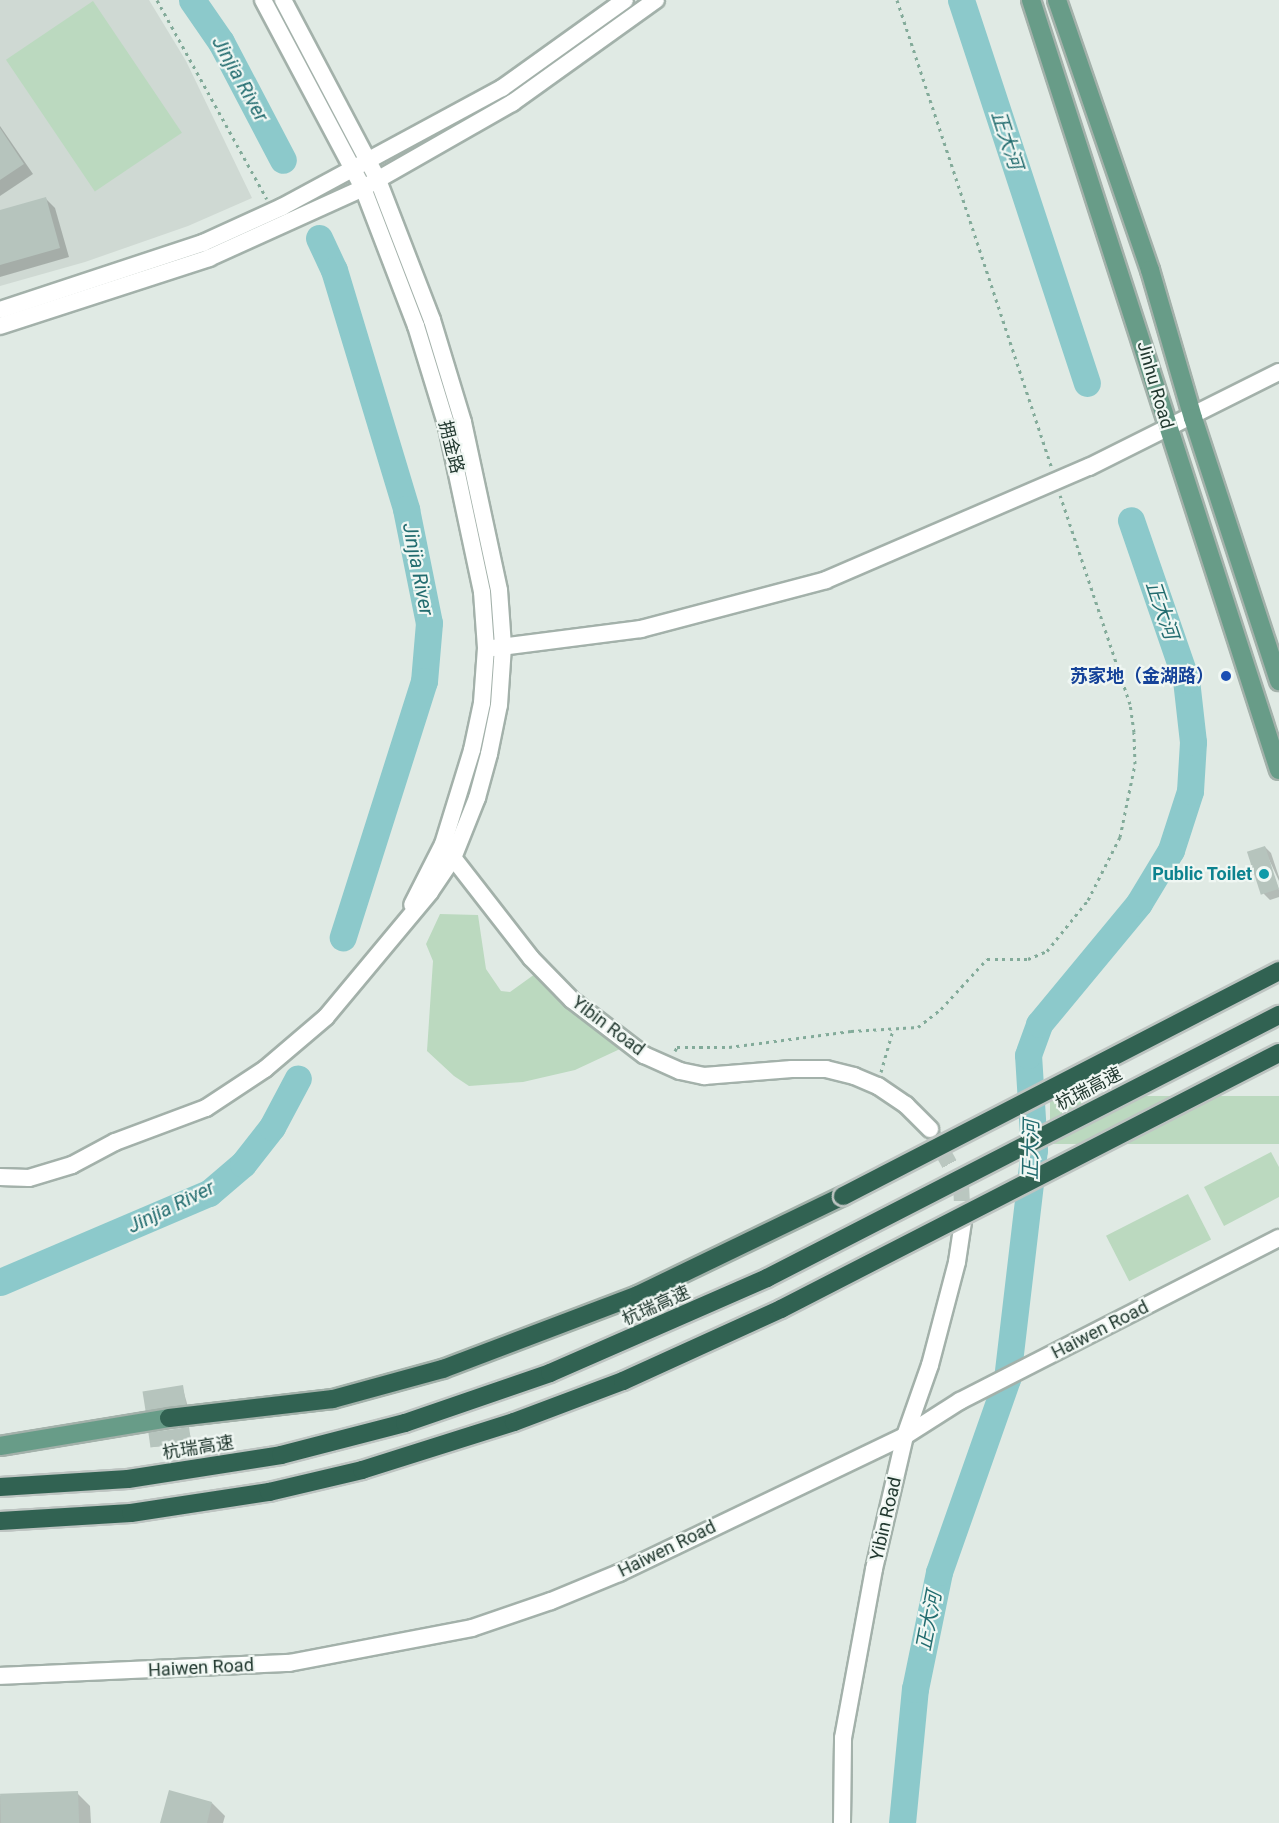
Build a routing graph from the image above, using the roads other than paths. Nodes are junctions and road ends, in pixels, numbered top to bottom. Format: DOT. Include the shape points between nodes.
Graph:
graph roads {
  1 [pos="262,0"];
  2 [pos="283,0"];
  3 [pos="625,0"];
  4 [pos="656,0"];
  5 [pos="1031,0"];
  6 [pos="1060,1"];
  7 [pos="362,165"];
  8 [pos="370,184"];
  9 [pos="0,310"];
  10 [pos="0,326"];
  11 [pos="1279,372"];
  12 [pos="1193,418"];
  13 [pos="1167,428"];
  14 [pos="495,647"];
  15 [pos="1279,681"];
  16 [pos="1279,770"];
  17 [pos="443,844"];
  18 [pos="453,858"];
  19 [pos="407,917"];
  20 [pos="1279,971"];
  21 [pos="1279,1015"];
  22 [pos="1279,1053"];
  23 [pos="930,1129"];
  24 [pos="0,1177"];
  25 [pos="963,1222"];
  26 [pos="1279,1238"];
  27 [pos="169,1418"];
  28 [pos="905,1436"];
  29 [pos="0,1446"];
  30 [pos="0,1487"];
  31 [pos="0,1521"];
  32 [pos="0,1676"];
  33 [pos="842,1823"];
  1 -- 7 [label="street"];
  2 -- 7 [label="street"];
  3 -- 7 [label="street" via="502,88"];
  4 -- 8 [label="street" via="512,103"];
  5 -- 13 [label="main road, Jinhu Road" via="1124,279"];
  6 -- 12 [label="main road, Jinhu Road" via="1150,270"];
  7 -- 8 [label="street, 拥金路"];
  7 -- 9 [label="street" via="203,243"];
  8 -- 10 [label="street" via="209,258"];
  8 -- 14 [label="street, 拥金路" via="447,427"];
  11 -- 12 [label="street"];
  12 -- 13 [label="street"];
  12 -- 15 [label="main road, Jinhu Road"];
  13 -- 14 [label="street" via="1056,481 826,580 641,629"];
  13 -- 16 [label="main road, Jinhu Road"];
  14 -- 17 [label="street, 拥金路" via="472,750"];
  14 -- 18 [label="street" via="499,705 477,798"];
  17 -- 18 [label="street, Yibin Road"];
  17 -- 19 [label="street, 拥金路"];
  18 -- 19 [label="street"];
  18 -- 23 [label="street, Yibin Road" via="531,958 572,1000 644,1055 704,1077 826,1069 878,1086 906,1105"];
  19 -- 24 [label="street" via="326,1017 265,1069 206,1108 115,1142 72,1165 29,1178"];
  20 -- 27 [label="highway, bridge" via="843,1196 638,1295 443,1369 333,1399"];
  21 -- 30 [label="highway, 杭瑞高速, bridge" via="767,1278 653,1331 513,1387 384,1428 262,1459 137,1478"];
  22 -- 31 [label="highway, bridge" via="781,1309 623,1381 514,1422 404,1458 269,1492 131,1513"];
  25 -- 28 [label="street, Yibin Road" via="957,1262 930,1365"];
  26 -- 28 [label="street, Haiwen Road" via="960,1401"];
  27 -- 29 [label="main road"];
  28 -- 32 [label="street, Haiwen Road" via="619,1573 472,1628 290,1663"];
  28 -- 33 [label="street, Yibin Road" via="874,1569 843,1738"];
}
